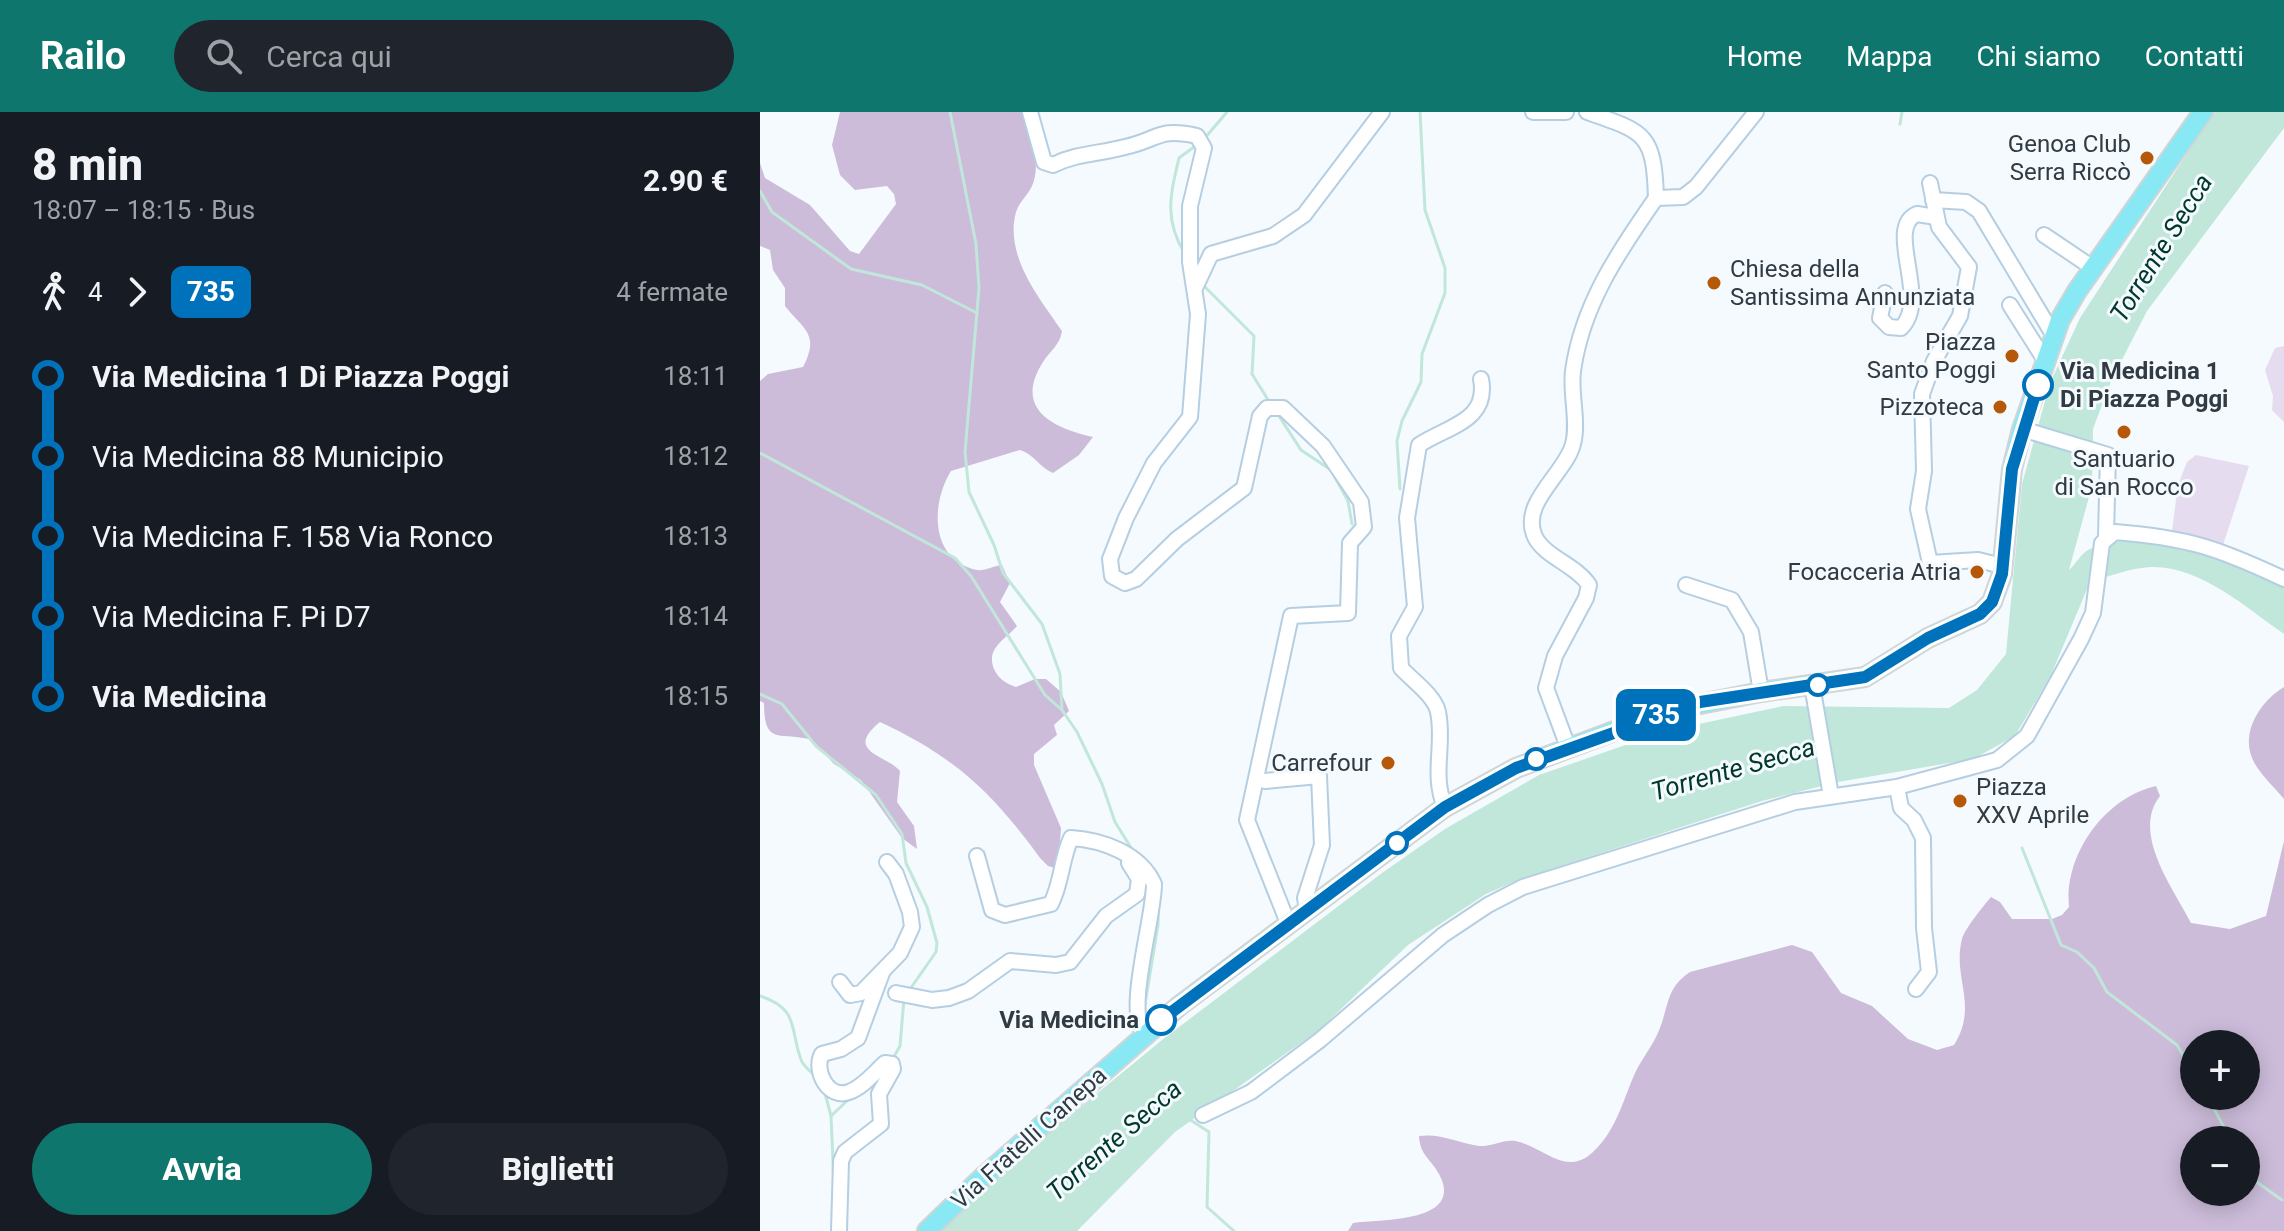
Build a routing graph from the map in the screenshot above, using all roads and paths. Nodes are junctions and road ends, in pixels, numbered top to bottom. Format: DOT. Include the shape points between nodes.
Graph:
graph roads {
  1 [pos="1030,112"];
  2 [pos="1382,112"];
  3 [pos="1533,112"];
  4 [pos="1566,112"];
  5 [pos="1587,112"];
  6 [pos="1756,112"];
  7 [pos="2203,112"];
  8 [pos="1930,183"];
  9 [pos="1656,198"];
  10 [pos="1933,200"];
  11 [pos="1936,217"];
  12 [pos="2044,235"];
  13 [pos="2093,268"];
  14 [pos="1196,286"];
  15 [pos="1885,293"];
  16 [pos="2010,305"];
  17 [pos="2054,336"];
  18 [pos="2046,362"];
  19 [pos="1481,379"];
  20 [pos="2025,430"];
  21 [pos="2104,540"];
  22 [pos="2002,566"];
  23 [pos="2284,579"];
  24 [pos="1686,585"];
  25 [pos="1761,692"];
  26 [pos="1813,692"];
  27 [pos="1568,747"];
  28 [pos="1265,781"];
  29 [pos="1897,787"];
  30 [pos="1830,792"];
  31 [pos="1445,807"];
  32 [pos="1122,853"];
  33 [pos="977,856"];
  34 [pos="890,889"];
  35 [pos="1307,909"];
  36 [pos="1288,923"];
  37 [pos="882,973"];
  38 [pos="840,982"];
  39 [pos="1916,989"];
  40 [pos="896,993"];
  41 [pos="1138,1040"];
  42 [pos="1203,1115"];
  43 [pos="839,1231"];
  44 [pos="927,1231"];
  1 -- 14 [label="street" via="1044,162 1053,165 1075,154 1128,147 1174,131 1197,136 1204,148 1190,206 1190,262"];
  2 -- 14 [label="street" via="1304,215 1273,236 1211,254"];
  3 -- 4 [label="street"];
  5 -- 9 [label="street" via="1636,129 1648,140"];
  6 -- 9 [label="street" via="1696,187 1683,197"];
  7 -- 13 [label="main road, Via Fratelli Canepa"];
  8 -- 10 [label="street"];
  9 -- 27 [label="street" via="1612,262 1584,327 1572,373 1573,444 1539,499 1532,525 1535,538 1589,585 1546,688"];
  10 -- 11 [label="street"];
  10 -- 17 [label="street" via="1966,202 1979,211"];
  11 -- 15 [label="street" via="1914,215 1905,229 1912,307 1901,328 1889,327 1880,318"];
  11 -- 22 [label="street" via="1969,267 1960,316 1922,394 1924,471 1918,509 1930,563 1978,560"];
  12 -- 13 [label="street"];
  13 -- 17 [label="main road, Via Fratelli Canepa"];
  14 -- 36 [label="street" via="1190,417 1154,463 1126,518 1110,559 1112,576 1125,583 1136,579 1177,539 1244,488 1260,416 1267,408 1283,408 1296,417 1361,502 1364,527 1350,543 1348,613 1291,616 1247,814"];
  16 -- 18 [label="street"];
  17 -- 18 [label="main road, Via Fratelli Canepa"];
  18 -- 20 [label="main road, Via Fratelli Canepa"];
  19 -- 31 [label="street" via="1484,393 1475,414 1419,445 1408,503 1415,607 1399,636 1401,668 1438,711 1437,778"];
  20 -- 21 [label="street" via="2108,455 2110,498"];
  20 -- 22 [label="main road, Via Fratelli Canepa" via="2012,469"];
  21 -- 23 [label="street" via="2115,532 2192,540"];
  21 -- 29 [label="street" via="2093,613 2027,736 1997,760"];
  22 -- 26 [label="main road, Via Fratelli Canepa" via="1992,602 1980,614 1865,677"];
  24 -- 25 [label="street" via="1732,600 1751,632"];
  25 -- 26 [label="main road, Via Fratelli Canepa"];
  25 -- 27 [label="main road, Via Fratelli Canepa" via="1670,710"];
  26 -- 30 [label="street"];
  27 -- 31 [label="main road, Via Fratelli Canepa"];
  28 -- 35 [label="street" via="1319,776 1322,845 1305,898"];
  29 -- 30 [label="street"];
  29 -- 39 [label="street" via="1901,808 1914,820 1924,849 1929,972"];
  30 -- 42 [label="street" via="1501,898 1443,935 1251,1092"];
  31 -- 35 [label="main road, Via Fratelli Canepa"];
  32 -- 33 [label="street" via="1099,840 1071,838 1063,855 1062,882 1051,904 1005,915 992,910"];
  32 -- 40 [label="street" via="1139,879 1137,894 1106,916 1070,962 1010,961 968,991 940,1000"];
  32 -- 41 [label="street" via="1154,884"];
  34 -- 37 [label="street" via="887,862 912,922 906,942"];
  35 -- 36 [label="main road, Via Fratelli Canepa"];
  36 -- 41 [label="main road, Via Fratelli Canepa"];
  37 -- 38 [label="street" via="854,996"];
  37 -- 43 [label="street" via="858,1038 822,1054 817,1066 831,1090 843,1094 885,1063 893,1069 879,1094 881,1124 841,1161"];
  41 -- 44 [label="main road, Via Fratelli Canepa"];
}
